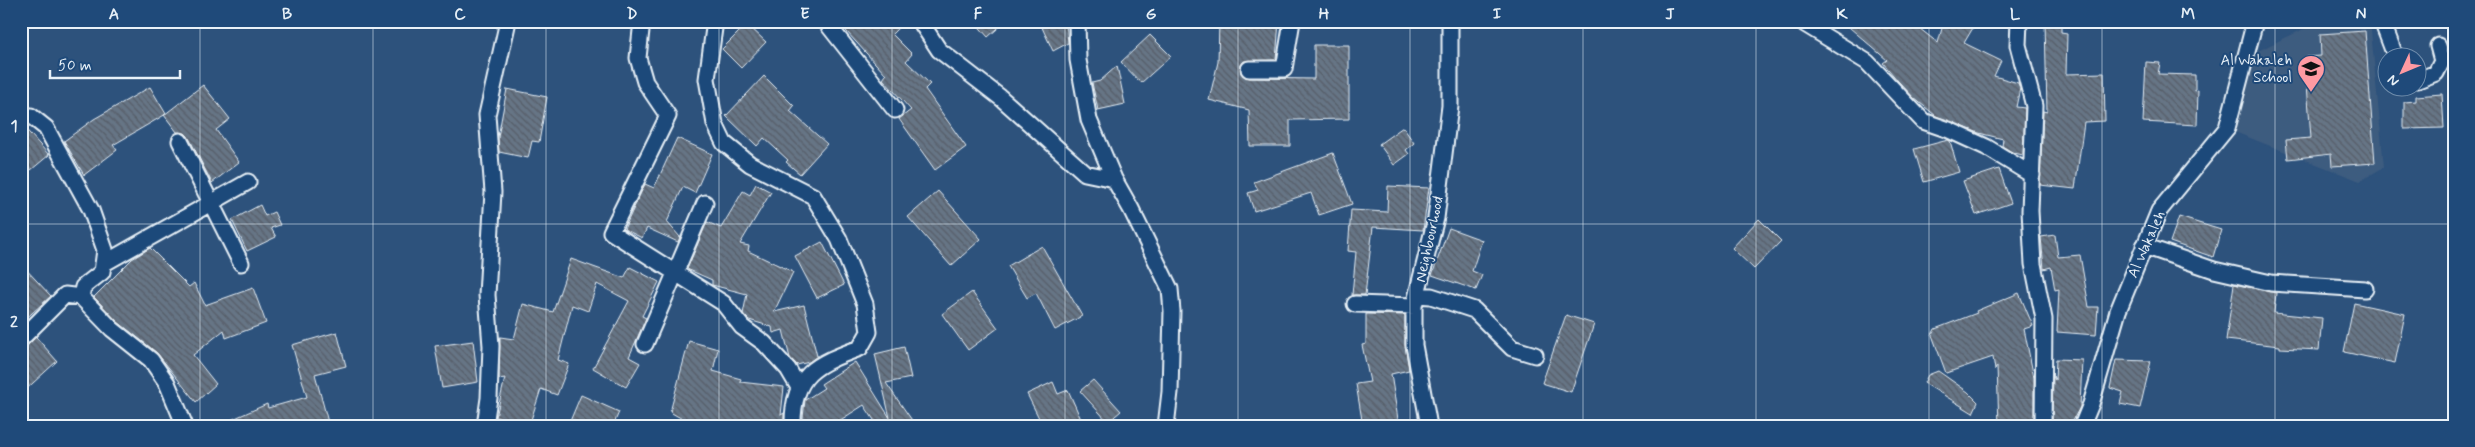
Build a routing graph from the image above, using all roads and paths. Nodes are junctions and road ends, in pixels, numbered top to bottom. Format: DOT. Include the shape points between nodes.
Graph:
graph roads {
  1 [pos="508,21"];
  2 [pos="642,21"];
  3 [pos="715,21"];
  4 [pos="825,21"];
  5 [pos="920,21"];
  6 [pos="1077,21"];
  7 [pos="1292,21"];
  8 [pos="1450,21"];
  9 [pos="1800,21"];
  10 [pos="2019,21"];
  11 [pos="2255,21"];
  12 [pos="2382,21"];
  13 [pos="2438,46"];
  14 [pos="2392,48"];
  15 [pos="1250,68"];
  16 [pos="2428,76"];
  17 [pos="895,110"];
  18 [pos="21,116"];
  19 [pos="180,140"];
  20 [pos="2032,175"];
  21 [pos="1114,179"];
  22 [pos="248,182"];
  23 [pos="210,202"];
  24 [pos="705,203"];
  25 [pos="2144,246"];
  26 [pos="241,263"];
  27 [pos="103,264"];
  28 [pos="674,273"];
  29 [pos="2365,289"];
  30 [pos="81,297"];
  31 [pos="1415,300"];
  32 [pos="1354,304"];
  33 [pos="22,337"];
  34 [pos="645,344"];
  35 [pos="1535,355"];
  36 [pos="798,386"];
  37 [pos="185,426"];
  38 [pos="485,426"];
  39 [pos="793,426"];
  40 [pos="1166,426"];
  41 [pos="1429,426"];
  42 [pos="2043,426"];
  43 [pos="2082,426"];
  1 -- 38 [label="street" via="487,115 493,192 487,295 491,346"];
  2 -- 28 [label="street" via="638,58 645,82 668,116 611,232"];
  3 -- 36 [label="street" via="707,79 715,124 724,143 750,164 813,196 839,240 865,304 869,332 860,348 827,361"];
  4 -- 17 [label="street"];
  5 -- 21 [label="street" via="939,50 1001,98 1085,174"];
  6 -- 21 [label="street" via="1078,60 1089,120"];
  7 -- 15 [label="street" via="1284,69"];
  8 -- 31 [label="street, Neighbourhood" via="1450,106 1436,218"];
  9 -- 20 [label="street" via="1867,62 1923,121 1986,147"];
  10 -- 20 [label="street" via="2018,45 2034,106"];
  11 -- 25 [label="street, Al Wakaleh" via="2227,128 2159,211"];
  12 -- 14 [label="street"];
  13 -- 16 [label="street" via="2442,62 2436,73"];
  18 -- 27 [label="street" via="30,116 46,128 91,210 105,250"];
  19 -- 23 [label="street"];
  20 -- 42 [label="street" via="2032,264 2044,319"];
  21 -- 40 [label="street" via="1170,289 1170,392"];
  22 -- 23 [label="street"];
  23 -- 26 [label="street"];
  23 -- 27 [label="street"];
  24 -- 28 [label="street"];
  25 -- 29 [label="street" via="2214,270 2271,283"];
  25 -- 43 [label="street, Al Wakaleh" via="2118,311"];
  27 -- 30 [label="street" via="102,272 83,287"];
  28 -- 34 [label="street"];
  28 -- 36 [label="street" via="723,303 742,327 764,343 788,369"];
  30 -- 33 [label="street" via="65,294"];
  30 -- 37 [label="street" via="112,329 151,360 167,383"];
  31 -- 32 [label="street"];
  31 -- 35 [label="street" via="1431,296 1474,310 1512,348"];
  31 -- 41 [label="street, Neighbourhood" via="1414,345"];
  36 -- 39 [label="street" via="792,407"];
}
